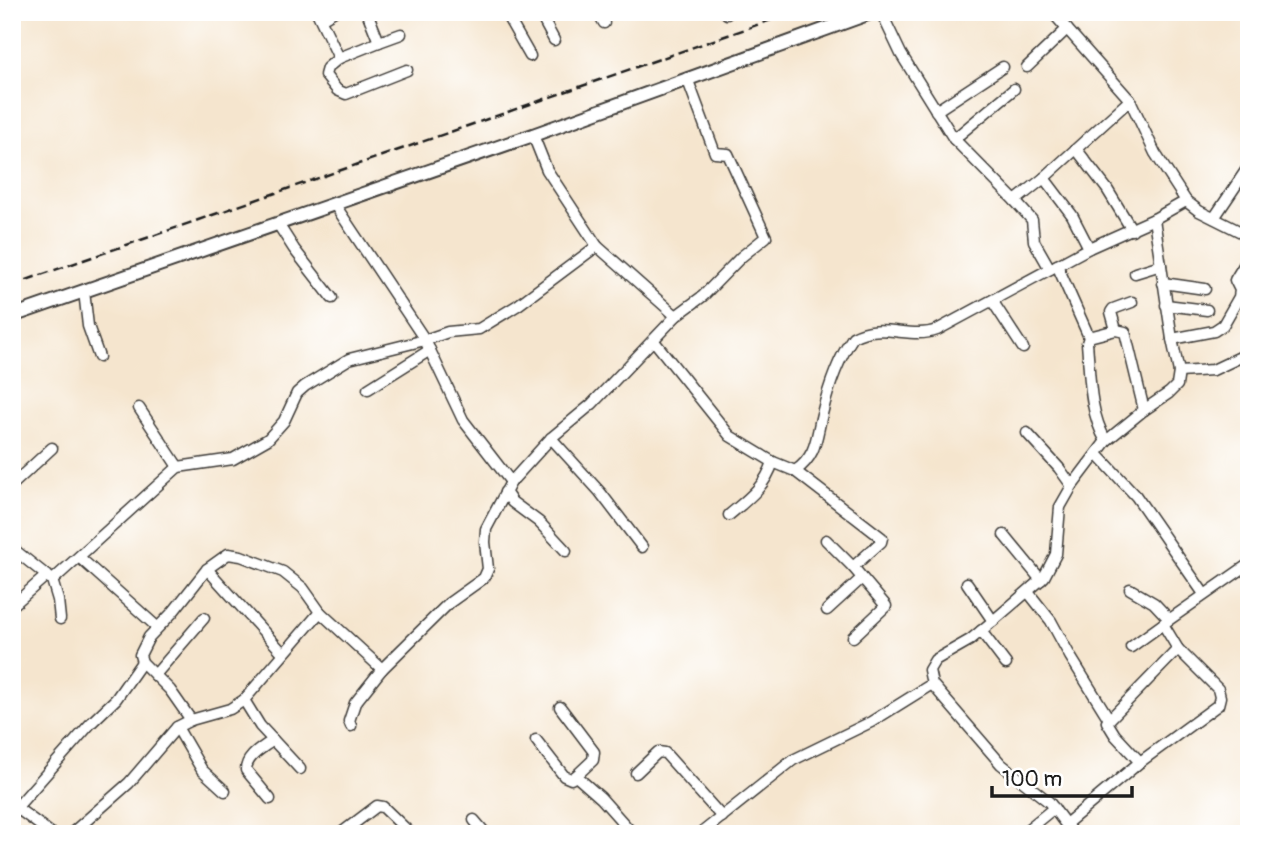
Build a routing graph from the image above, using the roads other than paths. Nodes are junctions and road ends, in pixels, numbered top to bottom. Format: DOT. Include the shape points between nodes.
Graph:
graph roads {
  1 [pos="333,12"];
  2 [pos="367,12"];
  3 [pos="505,12"];
  4 [pos="539,12"];
  5 [pos="598,12"];
  6 [pos="873,12"];
  7 [pos="881,12"];
  8 [pos="1052,12"];
  9 [pos="319,16"];
  10 [pos="604,23"];
  11 [pos="1067,29"];
  12 [pos="401,34"];
  13 [pos="554,40"];
  14 [pos="379,42"];
  15 [pos="530,56"];
  16 [pos="343,57"];
  17 [pos="1003,67"];
  18 [pos="1027,67"];
  19 [pos="407,71"];
  20 [pos="688,78"];
  21 [pos="1014,89"];
  22 [pos="1130,100"];
  23 [pos="936,111"];
  24 [pos="533,135"];
  25 [pos="954,139"];
  26 [pos="1077,150"];
  27 [pos="1249,166"];
  28 [pos="1044,178"];
  29 [pos="1015,201"];
  30 [pos="1186,201"];
  31 [pos="335,205"];
  32 [pos="1214,218"];
  33 [pos="1154,219"];
  34 [pos="278,224"];
  35 [pos="1132,230"];
  36 [pos="1249,236"];
  37 [pos="597,246"];
  38 [pos="1089,248"];
  39 [pos="1249,257"];
  40 [pos="1161,265"];
  41 [pos="1054,267"];
  42 [pos="1135,273"];
  43 [pos="1163,283"];
  44 [pos="1205,289"];
  45 [pos="84,296"];
  46 [pos="332,298"];
  47 [pos="993,302"];
  48 [pos="1132,302"];
  49 [pos="1166,304"];
  50 [pos="1207,310"];
  51 [pos="12,316"];
  52 [pos="676,316"];
  53 [pos="1116,330"];
  54 [pos="1089,337"];
  55 [pos="1172,339"];
  56 [pos="654,341"];
  57 [pos="428,345"];
  58 [pos="1023,348"];
  59 [pos="1249,353"];
  60 [pos="99,357"];
  61 [pos="1179,372"];
  62 [pos="368,389"];
  63 [pos="139,408"];
  64 [pos="1144,410"];
  65 [pos="1027,433"];
  66 [pos="551,438"];
  67 [pos="1106,441"];
  68 [pos="52,448"];
  69 [pos="1097,454"];
  70 [pos="773,463"];
  71 [pos="178,467"];
  72 [pos="795,471"];
  73 [pos="511,482"];
  74 [pos="12,485"];
  75 [pos="1072,486"];
  76 [pos="505,492"];
  77 [pos="729,515"];
  78 [pos="1004,535"];
  79 [pos="826,540"];
  80 [pos="642,547"];
  81 [pos="12,548"];
  82 [pos="566,551"];
  83 [pos="79,557"];
  84 [pos="1249,564"];
  85 [pos="853,567"];
  86 [pos="206,569"];
  87 [pos="49,577"];
  88 [pos="862,578"];
  89 [pos="1041,580"];
  90 [pos="967,583"];
  91 [pos="1130,589"];
  92 [pos="1028,592"];
  93 [pos="1204,594"];
  94 [pos="12,606"];
  95 [pos="827,610"];
  96 [pos="320,612"];
  97 [pos="204,618"];
  98 [pos="60,619"];
  99 [pos="993,621"];
  100 [pos="1166,621"];
  101 [pos="157,627"];
  102 [pos="981,631"];
  103 [pos="853,637"];
  104 [pos="1131,647"];
  105 [pos="1178,649"];
  106 [pos="283,653"];
  107 [pos="142,662"];
  108 [pos="1006,664"];
  109 [pos="382,669"];
  110 [pos="155,676"];
  111 [pos="932,684"];
  112 [pos="244,700"];
  113 [pos="559,707"];
  114 [pos="1109,719"];
  115 [pos="191,720"];
  116 [pos="351,726"];
  117 [pos="177,727"];
  118 [pos="274,740"];
  119 [pos="536,740"];
  120 [pos="1140,762"];
  121 [pos="300,769"];
  122 [pos="636,773"];
  123 [pos="576,776"];
  124 [pos="225,791"];
  125 [pos="270,799"];
  126 [pos="14,806"];
  127 [pos="1054,808"];
  128 [pos="722,817"];
  129 [pos="474,820"];
  130 [pos="1066,824"];
  131 [pos="52,834"];
  132 [pos="71,834"];
  133 [pos="340,834"];
  134 [pos="411,834"];
  135 [pos="486,834"];
  136 [pos="633,834"];
  137 [pos="700,834"];
  138 [pos="1022,834"];
  139 [pos="1073,834"];
  1 -- 9 [label="street"];
  2 -- 14 [label="street"];
  3 -- 15 [label="street"];
  4 -- 13 [label="street"];
  5 -- 10 [label="street"];
  6 -- 20 [label="street"];
  7 -- 23 [label="street"];
  8 -- 11 [label="street"];
  9 -- 16 [label="street"];
  11 -- 18 [label="street"];
  11 -- 22 [label="street"];
  12 -- 14 [label="street"];
  14 -- 16 [label="street"];
  16 -- 19 [label="street" via="327,68 325,75 346,94"];
  17 -- 23 [label="street"];
  20 -- 24 [label="street"];
  20 -- 52 [label="street" via="716,154 728,154 766,235"];
  21 -- 25 [label="street"];
  22 -- 26 [label="street"];
  22 -- 30 [label="street" via="1155,153"];
  23 -- 25 [label="street"];
  24 -- 31 [label="street"];
  24 -- 37 [label="street" via="547,170"];
  25 -- 29 [label="street"];
  26 -- 28 [label="street"];
  26 -- 35 [label="street"];
  27 -- 32 [label="street"];
  28 -- 29 [label="street"];
  28 -- 38 [label="street" via="1072,215"];
  29 -- 41 [label="street" via="1032,220 1034,241"];
  30 -- 32 [label="street"];
  30 -- 33 [label="street"];
  31 -- 34 [label="street"];
  31 -- 57 [label="street"];
  32 -- 36 [label="street"];
  33 -- 35 [label="street"];
  33 -- 40 [label="street"];
  34 -- 45 [label="street"];
  34 -- 46 [label="street"];
  35 -- 38 [label="street"];
  37 -- 52 [label="street"];
  37 -- 57 [label="street" via="479,329 448,332"];
  38 -- 41 [label="street"];
  39 -- 55 [label="street" via="1235,278 1239,297 1223,325"];
  40 -- 42 [label="street"];
  40 -- 43 [label="street"];
  41 -- 47 [label="street"];
  41 -- 54 [label="street"];
  43 -- 44 [label="street"];
  43 -- 49 [label="street"];
  45 -- 51 [label="street"];
  45 -- 60 [label="street"];
  47 -- 58 [label="street"];
  47 -- 72 [label="street" via="926,334 883,330 853,337 830,392 813,453"];
  48 -- 53 [label="street" via="1111,312"];
  49 -- 50 [label="street"];
  49 -- 55 [label="street"];
  52 -- 56 [label="street"];
  53 -- 54 [label="street"];
  53 -- 64 [label="street" via="1125,332"];
  54 -- 67 [label="street" via="1093,402"];
  55 -- 61 [label="street"];
  56 -- 66 [label="street"];
  56 -- 70 [label="street" via="730,436"];
  57 -- 62 [label="street"];
  57 -- 71 [label="street" via="349,359 305,386 268,439 240,456"];
  57 -- 73 [label="street" via="463,420"];
  59 -- 61 [label="street" via="1213,370"];
  61 -- 64 [label="street" via="1174,389"];
  63 -- 71 [label="street"];
  64 -- 67 [label="street"];
  65 -- 75 [label="street"];
  66 -- 73 [label="street"];
  66 -- 80 [label="street"];
  67 -- 69 [label="street"];
  68 -- 74 [label="street"];
  69 -- 75 [label="street"];
  69 -- 93 [label="street" via="1136,496"];
  70 -- 72 [label="street"];
  70 -- 77 [label="street" via="758,490"];
  71 -- 83 [label="street"];
  72 -- 85 [label="street" via="882,538"];
  73 -- 76 [label="street"];
  75 -- 89 [label="street" via="1058,513 1056,554"];
  76 -- 82 [label="street"];
  76 -- 109 [label="street" via="486,529 488,569 484,578 449,603"];
  78 -- 89 [label="street"];
  79 -- 85 [label="street"];
  81 -- 87 [label="street"];
  83 -- 87 [label="street"];
  83 -- 101 [label="street"];
  84 -- 93 [label="street"];
  85 -- 88 [label="street"];
  86 -- 96 [label="street" via="228,554 263,563 303,588"];
  86 -- 101 [label="street"];
  86 -- 106 [label="street"];
  87 -- 94 [label="street"];
  87 -- 98 [label="street"];
  88 -- 95 [label="street"];
  88 -- 103 [label="street" via="886,606"];
  89 -- 92 [label="street"];
  90 -- 99 [label="street"];
  91 -- 100 [label="street" via="1153,603"];
  92 -- 99 [label="street"];
  92 -- 114 [label="street" via="1051,621"];
  93 -- 100 [label="street"];
  96 -- 106 [label="street"];
  96 -- 109 [label="street"];
  97 -- 110 [label="street"];
  99 -- 102 [label="street"];
  100 -- 104 [label="street"];
  100 -- 105 [label="street"];
  101 -- 107 [label="street" via="142,648"];
  102 -- 108 [label="street"];
  102 -- 111 [label="street" via="932,664"];
  105 -- 114 [label="street"];
  105 -- 120 [label="street" via="1218,689 1220,701 1214,710"];
  106 -- 112 [label="street"];
  107 -- 110 [label="street"];
  107 -- 126 [label="street" via="116,699"];
  109 -- 116 [label="street" via="350,712"];
  110 -- 115 [label="street"];
  111 -- 127 [label="street" via="1001,764"];
  111 -- 128 [label="street" via="871,722 800,756"];
  112 -- 115 [label="street"];
  112 -- 118 [label="street"];
  113 -- 123 [label="street" via="594,752 593,760"];
  114 -- 120 [label="street" via="1110,729"];
  115 -- 117 [label="street"];
  117 -- 124 [label="street" via="202,770"];
  117 -- 132 [label="street" via="129,783"];
  118 -- 121 [label="street"];
  118 -- 125 [label="street" via="246,765"];
  119 -- 123 [label="street" via="564,776"];
  120 -- 130 [label="street"];
  122 -- 128 [label="street" via="658,752 665,753"];
  123 -- 136 [label="street"];
  126 -- 131 [label="street"];
  127 -- 130 [label="street"];
  127 -- 138 [label="street"];
  128 -- 137 [label="street"];
  129 -- 135 [label="street"];
  130 -- 139 [label="street"];
  133 -- 134 [label="street" via="377,806"];
}
